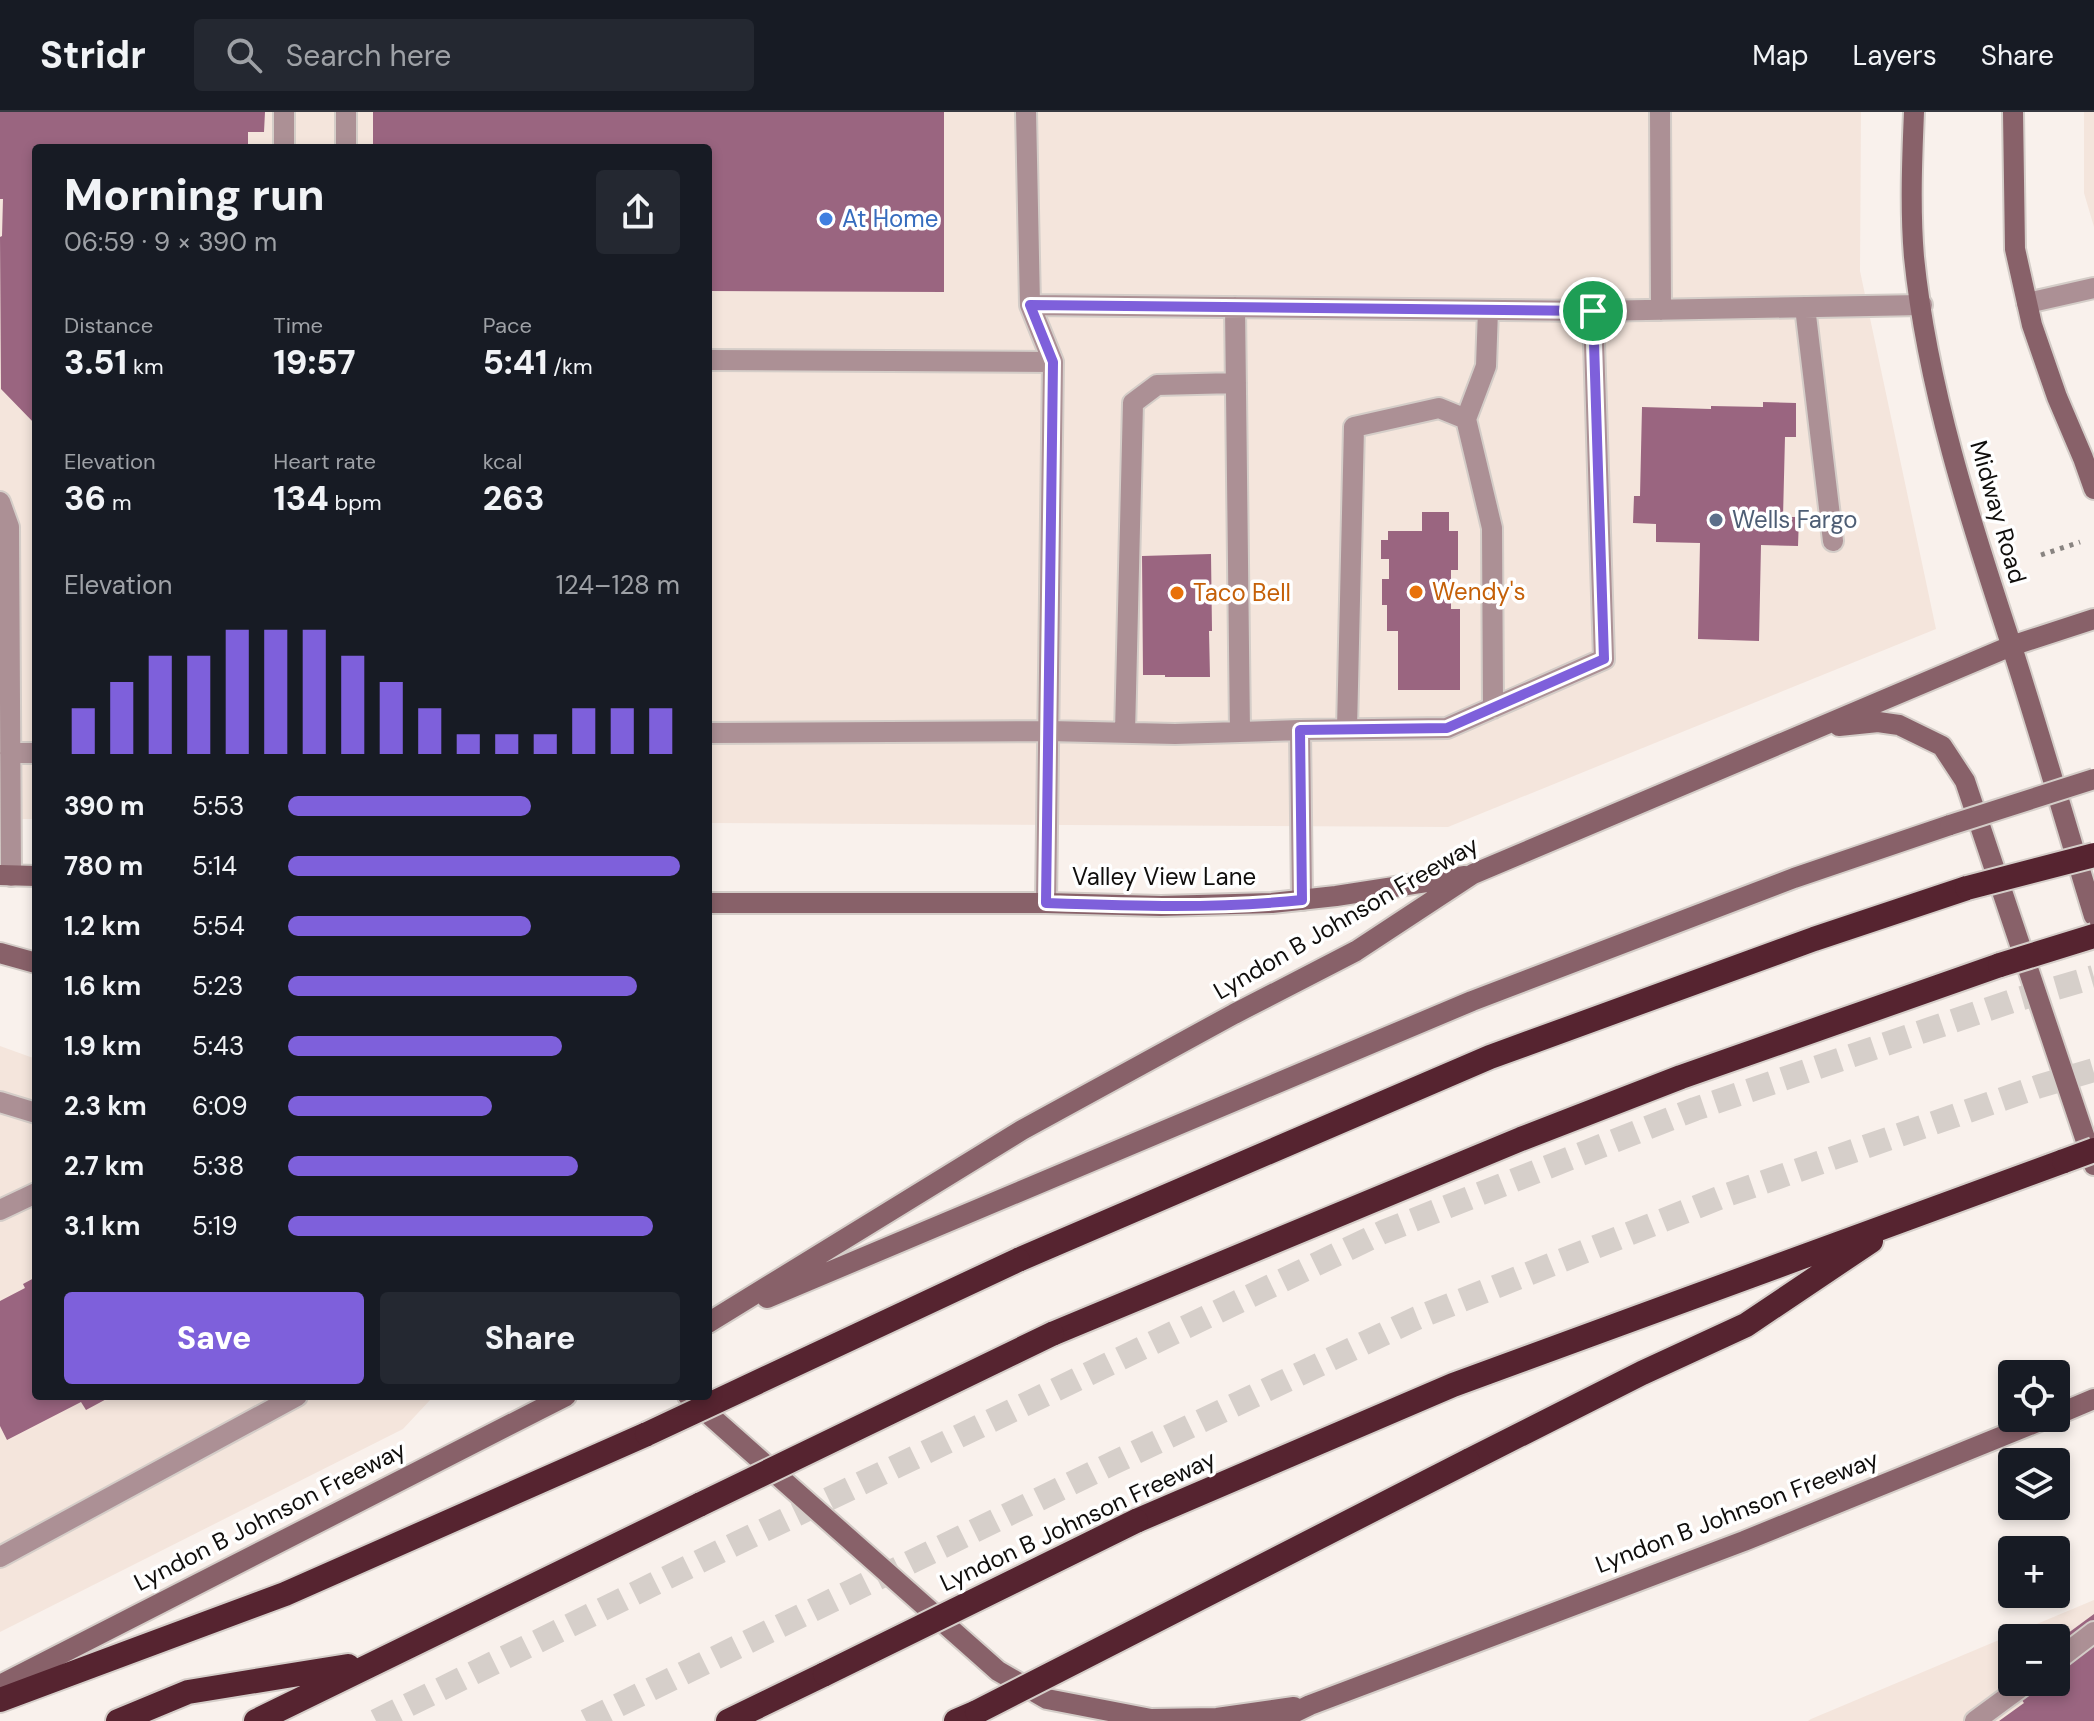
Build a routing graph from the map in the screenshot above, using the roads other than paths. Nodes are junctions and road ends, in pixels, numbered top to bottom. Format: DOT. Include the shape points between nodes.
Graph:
graph roads {
  1 [pos="284,112"];
  2 [pos="346,112"];
  3 [pos="1026,112"];
  4 [pos="1660,112"];
  5 [pos="1914,112"];
  6 [pos="2013,112"];
  7 [pos="284,144"];
  8 [pos="346,144"];
  9 [pos="2094,288"];
  10 [pos="2027,303"];
  11 [pos="1030,305"];
  12 [pos="1922,305"];
  13 [pos="1235,307"];
  14 [pos="1805,307"];
  15 [pos="1488,310"];
  16 [pos="1661,310"];
  17 [pos="1593,311"];
  18 [pos="712,360"];
  19 [pos="1053,362"];
  20 [pos="1236,383"];
  21 [pos="1466,419"];
  22 [pos="2089,456"];
  23 [pos="2094,489"];
  24 [pos="0,502"];
  25 [pos="1833,541"];
  26 [pos="2094,619"];
  27 [pos="2011,646"];
  28 [pos="1493,708"];
  29 [pos="5,727"];
  30 [pos="1815,728"];
  31 [pos="1347,729"];
  32 [pos="1300,730"];
  33 [pos="1049,731"];
  34 [pos="1240,732"];
  35 [pos="712,733"];
  36 [pos="1125,733"];
  37 [pos="10,753"];
  38 [pos="32,753"];
  39 [pos="2094,779"];
  40 [pos="2094,855"];
  41 [pos="1473,874"];
  42 [pos="5,875"];
  43 [pos="32,876"];
  44 [pos="1302,900"];
  45 [pos="712,903"];
  46 [pos="1046,903"];
  47 [pos="2094,916"];
  48 [pos="2094,936"];
  49 [pos="0,953"];
  50 [pos="32,962"];
  51 [pos="0,1102"];
  52 [pos="32,1112"];
  53 [pos="2094,1150"];
  54 [pos="2094,1165"];
  55 [pos="32,1195"];
  56 [pos="0,1210"];
  57 [pos="1902,1220"];
  58 [pos="712,1321"];
  59 [pos="712,1321"];
  60 [pos="2094,1399"];
  61 [pos="290,1400"];
  62 [pos="558,1400"];
  63 [pos="693,1400"];
  64 [pos="2070,1409"];
  65 [pos="2013,1432"];
  66 [pos="0,1557"];
  67 [pos="2094,1632"];
  68 [pos="2070,1650"];
  69 [pos="374,1662"];
  70 [pos="0,1685"];
  71 [pos="2009,1696"];
  72 [pos="0,1700"];
  73 [pos="1310,1705"];
  74 [pos="967,1716"];
  75 [pos="118,1721"];
  76 [pos="256,1721"];
  77 [pos="728,1721"];
  78 [pos="1277,1721"];
  79 [pos="1975,1721"];
  1 -- 7 [label="lane"];
  2 -- 8 [label="lane"];
  3 -- 11 [label="lane"];
  4 -- 16 [label="lane"];
  5 -- 12 [label="main road, Midway Road" via="1914,256"];
  6 -- 10 [label="main road" via="2015,249"];
  9 -- 10 [label="lane"];
  10 -- 22 [label="main road" via="2057,397"];
  11 -- 13 [label="lane"];
  11 -- 19 [label="lane"];
  12 -- 14 [label="lane"];
  12 -- 27 [label="main road, Midway Road" via="1933,374"];
  13 -- 15 [label="lane"];
  13 -- 20 [label="lane"];
  14 -- 16 [label="lane"];
  14 -- 25 [label="lane"];
  15 -- 17 [label="lane"];
  15 -- 21 [label="lane" via="1486,366"];
  16 -- 17 [label="lane"];
  17 -- 28 [label="lane" via="1604,659"];
  18 -- 19 [label="lane"];
  19 -- 33 [label="lane"];
  20 -- 34 [label="lane"];
  20 -- 36 [label="lane" via="1157,385 1133,403"];
  21 -- 28 [label="lane" via="1492,528"];
  21 -- 31 [label="lane" via="1439,408 1354,427"];
  22 -- 23 [label="main road"];
  24 -- 29 [label="lane" via="9,527"];
  26 -- 27 [label="main road, Lyndon B Johnson Freeway"];
  27 -- 30 [label="main road, Lyndon B Johnson Freeway"];
  27 -- 47 [label="main road, Midway Road"];
  28 -- 31 [label="lane" via="1447,728"];
  29 -- 37 [label="lane"];
  30 -- 41 [label="main road, Lyndon B Johnson Freeway"];
  30 -- 54 [label="main road" via="1899,725 1942,746 1950,757 1965,781"];
  31 -- 32 [label="lane"];
  32 -- 34 [label="lane"];
  32 -- 44 [label="lane"];
  33 -- 35 [label="lane"];
  33 -- 36 [label="lane"];
  33 -- 46 [label="lane"];
  34 -- 36 [label="lane"];
  37 -- 38 [label="lane"];
  37 -- 42 [label="lane"];
  39 -- 59 [label="main road, bridge" via="1794,878 1472,1001"];
  40 -- 72 [label="highway, bridge" via="1967,888 1814,939 1490,1057 1018,1260 647,1434 285,1594"];
  41 -- 44 [label="main road, Valley View Lane"];
  41 -- 58 [label="main road, Lyndon B Johnson Freeway" via="1356,951 1022,1130"];
  42 -- 43 [label="main road"];
  44 -- 46 [label="main road, Valley View Lane" via="1161,906"];
  45 -- 46 [label="main road, Valley View Lane"];
  48 -- 69 [label="highway, bridge" via="1681,1077 1052,1334"];
  49 -- 50 [label="main road"];
  51 -- 52 [label="lane"];
  53 -- 57 [label="highway, Lyndon B Johnson Freeway, bridge"];
  55 -- 56 [label="lane"];
  57 -- 74 [label="highway, bridge" via="1746,1325"];
  57 -- 77 [label="highway, Lyndon B Johnson Freeway, bridge" via="1453,1385 1136,1521"];
  60 -- 64 [label="main road"];
  61 -- 66 [label="lane"];
  62 -- 70 [label="main road, Lyndon B Johnson Freeway"];
  63 -- 73 [label="main road, Lyndon B Johnson Freeway" via="998,1671 1047,1699 1151,1719 1217,1718"];
  65 -- 73 [label="main road, Lyndon B Johnson Freeway" via="1744,1541"];
  67 -- 68 [label="lane"];
  69 -- 75 [label="highway" via="188,1692"];
  69 -- 76 [label="highway"];
  71 -- 79 [label="lane"];
  73 -- 78 [label="main road, Lyndon B Johnson Freeway"];
}
